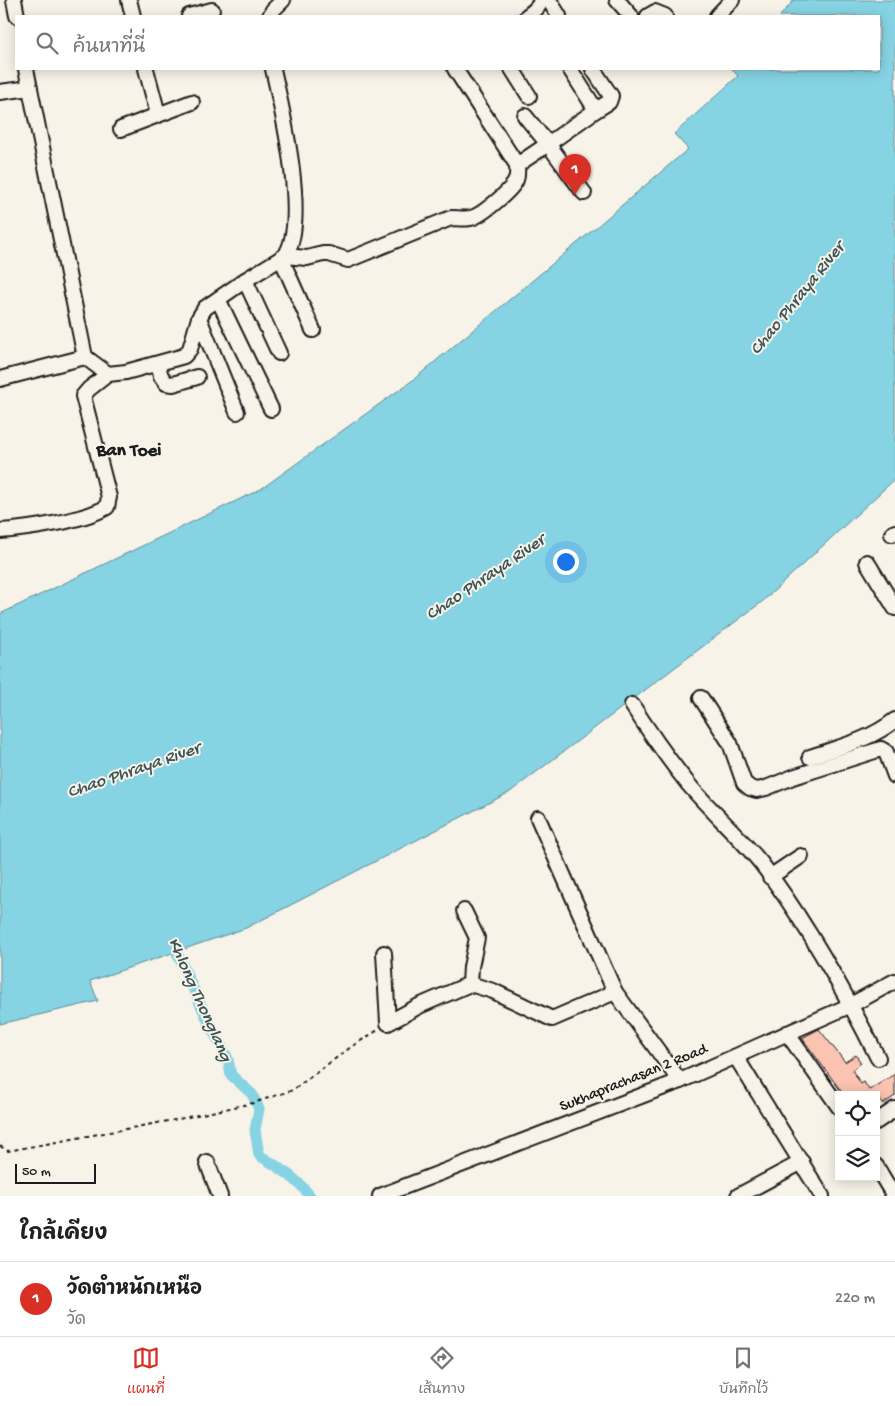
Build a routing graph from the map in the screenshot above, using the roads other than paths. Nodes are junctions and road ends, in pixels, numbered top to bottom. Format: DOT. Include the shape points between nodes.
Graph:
graph roads {
  1 [pos="14,0"];
  2 [pos="129,0"];
  3 [pos="284,0"];
  4 [pos="541,0"];
  5 [pos="549,0"];
  6 [pos="617,0"];
  7 [pos="732,0"];
  8 [pos="212,10"];
  9 [pos="16,15"];
  10 [pos="133,15"];
  11 [pos="194,15"];
  12 [pos="270,15"];
  13 [pos="532,15"];
  14 [pos="558,15"];
  15 [pos="630,15"];
  16 [pos="650,15"];
  17 [pos="662,15"];
  18 [pos="718,15"];
  19 [pos="26,70"];
  20 [pos="146,70"];
  21 [pos="272,70"];
  22 [pos="455,70"];
  23 [pos="513,70"];
  24 [pos="571,70"];
  25 [pos="592,70"];
  26 [pos="594,70"];
  27 [pos="578,81"];
  28 [pos="30,88"];
  29 [pos="0,92"];
  30 [pos="529,96"];
  31 [pos="192,102"];
  32 [pos="596,110"];
  33 [pos="158,114"];
  34 [pos="525,116"];
  35 [pos="121,129"];
  36 [pos="548,144"];
  37 [pos="517,164"];
  38 [pos="584,194"];
  39 [pos="283,257"];
  40 [pos="245,280"];
  41 [pos="218,299"];
  42 [pos="199,318"];
  43 [pos="313,330"];
  44 [pos="279,353"];
  45 [pos="85,357"];
  46 [pos="157,364"];
  47 [pos="108,374"];
  48 [pos="197,377"];
  49 [pos="0,379"];
  50 [pos="271,409"];
  51 [pos="238,412"];
  52 [pos="0,532"];
  53 [pos="867,562"];
  54 [pos="895,608"];
  55 [pos="701,698"];
  56 [pos="632,705"];
  57 [pos="895,720"];
  58 [pos="810,757"];
  59 [pos="895,776"];
  60 [pos="538,818"];
  61 [pos="801,856"];
  62 [pos="770,877"];
  63 [pos="464,911"];
  64 [pos="384,953"];
  65 [pos="895,981"];
  66 [pos="470,984"];
  67 [pos="615,992"];
  68 [pos="851,1005"];
  69 [pos="787,1033"];
  70 [pos="736,1056"];
  71 [pos="878,1058"];
  72 [pos="680,1081"];
  73 [pos="835,1100"];
  74 [pos="895,1109"];
  75 [pos="880,1119"];
  76 [pos="206,1162"];
  77 [pos="802,1162"];
  78 [pos="880,1173"];
  79 [pos="395,1193"];
  80 [pos="220,1196"];
  81 [pos="380,1196"];
  82 [pos="738,1196"];
  83 [pos="822,1196"];
  84 [pos="894,1196"];
  1 -- 9 [label="street"];
  2 -- 10 [label="street"];
  3 -- 12 [label="street"];
  4 -- 13 [label="street"];
  5 -- 14 [label="street"];
  6 -- 15 [label="street"];
  7 -- 18 [label="street"];
  8 -- 11 [label="street"];
  16 -- 17 [label="street" via="655,12"];
  19 -- 28 [label="street"];
  20 -- 33 [label="street"];
  21 -- 39 [label="street" via="293,184 292,242"];
  22 -- 37 [label="street"];
  23 -- 30 [label="street"];
  24 -- 27 [label="street"];
  25 -- 27 [label="street"];
  26 -- 32 [label="street" via="611,99"];
  27 -- 32 [label="street"];
  28 -- 29 [label="street"];
  28 -- 45 [label="street"];
  31 -- 33 [label="street"];
  32 -- 36 [label="street"];
  33 -- 35 [label="street"];
  34 -- 36 [label="street"];
  36 -- 37 [label="street"];
  36 -- 38 [label="street"];
  37 -- 39 [label="street" via="513,185 475,216 451,218 348,260 329,254 307,258"];
  39 -- 40 [label="street"];
  39 -- 43 [label="street"];
  40 -- 41 [label="street"];
  40 -- 44 [label="street"];
  41 -- 42 [label="street"];
  41 -- 50 [label="street"];
  42 -- 46 [label="street" via="190,349 184,356"];
  42 -- 51 [label="street"];
  45 -- 47 [label="street"];
  45 -- 49 [label="street"];
  46 -- 47 [label="street"];
  46 -- 48 [label="street" via="166,383"];
  47 -- 52 [label="street" via="84,396 108,490 106,507 57,523"];
  53 -- 54 [label="street"];
  55 -- 59 [label="street" via="730,743 744,782 750,788 766,788 881,750 886,752"];
  56 -- 62 [label="street" via="690,786"];
  57 -- 58 [label="street" via="858,742"];
  60 -- 67 [label="street"];
  61 -- 62 [label="street"];
  62 -- 68 [label="street" via="810,933"];
  63 -- 66 [label="street" via="477,938"];
  64 -- 66 [label="street" via="388,1023"];
  65 -- 68 [label="street, Sukhaprachasan 2 Road"];
  66 -- 67 [label="street" via="552,1019"];
  67 -- 72 [label="street"];
  68 -- 69 [label="street, Sukhaprachasan 2 Road"];
  68 -- 71 [label="street"];
  69 -- 70 [label="street, Sukhaprachasan 2 Road"];
  69 -- 73 [label="street"];
  70 -- 72 [label="street, Sukhaprachasan 2 Road"];
  70 -- 77 [label="street"];
  72 -- 79 [label="street, Sukhaprachasan 2 Road"];
  74 -- 75 [label="street"];
  76 -- 80 [label="street"];
  77 -- 82 [label="street"];
  77 -- 83 [label="street"];
  78 -- 84 [label="street"];
  79 -- 81 [label="street, Sukhaprachasan 2 Road"];
}
